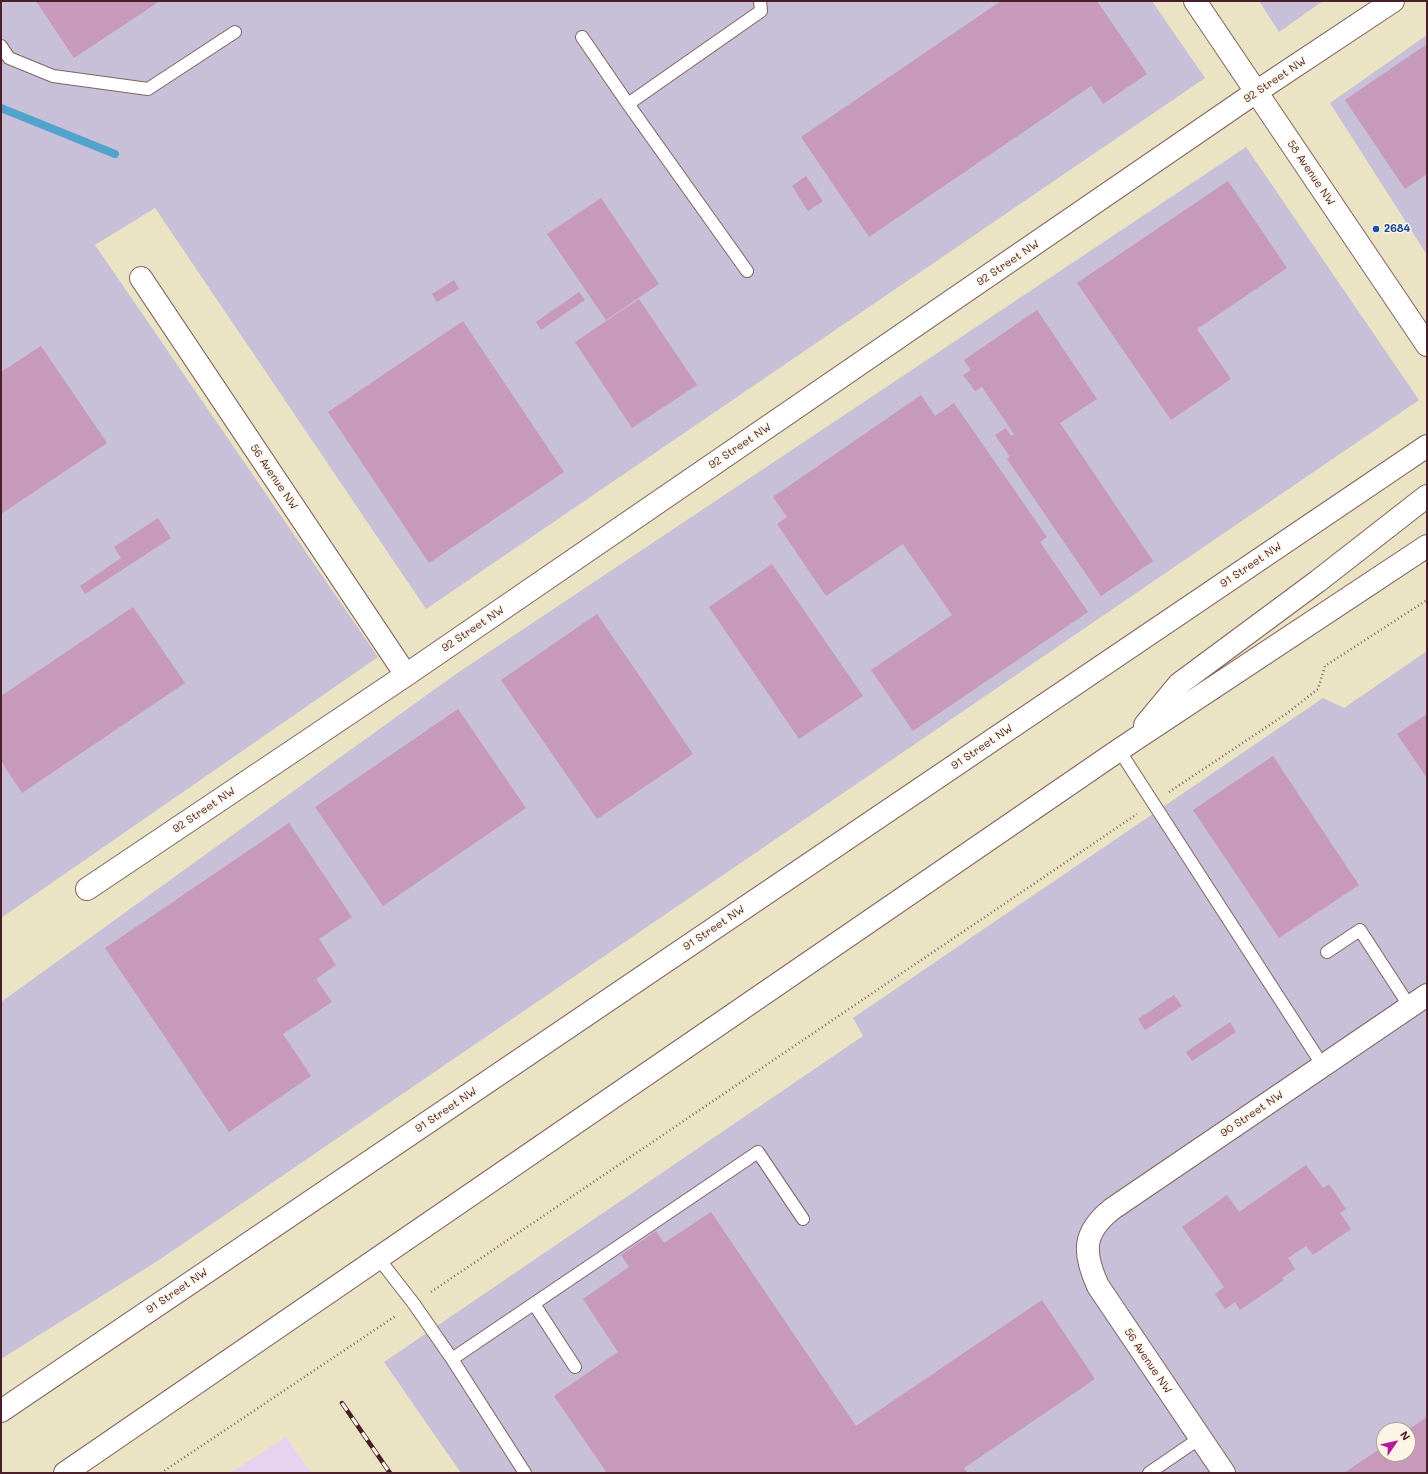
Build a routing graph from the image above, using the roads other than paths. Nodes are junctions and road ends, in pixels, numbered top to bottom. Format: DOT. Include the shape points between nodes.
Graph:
graph roads {
  1 [pos="760,1"];
  2 [pos="1195,1"];
  3 [pos="1393,1"];
  4 [pos="235,32"];
  5 [pos="582,37"];
  6 [pos="1,46"];
  7 [pos="1256,92"];
  8 [pos="628,104"];
  9 [pos="746,271"];
  10 [pos="141,278"];
  11 [pos="1427,345"];
  12 [pos="1427,446"];
  13 [pos="1427,496"];
  14 [pos="1427,546"];
  15 [pos="406,675"];
  16 [pos="1124,747"];
  17 [pos="86,888"];
  18 [pos="1327,952"];
  19 [pos="1418,1001"];
  20 [pos="1323,1066"];
  21 [pos="803,1219"];
  22 [pos="1088,1244"];
  23 [pos="379,1259"];
  24 [pos="534,1304"];
  25 [pos="452,1359"];
  26 [pos="575,1367"];
  27 [pos="1,1411"];
  28 [pos="1200,1438"];
  29 [pos="65,1473"];
  30 [pos="525,1473"];
  31 [pos="1149,1473"];
  32 [pos="1224,1473"];
  1 -- 8 [label="lane" via="761,11"];
  2 -- 7 [label="main road, 58 Avenue NW"];
  3 -- 7 [label="main road, 92 Street NW"];
  4 -- 6 [label="lane" via="148,89 52,76 8,58"];
  5 -- 8 [label="lane"];
  7 -- 11 [label="main road, 58 Avenue NW"];
  7 -- 15 [label="main road, 92 Street NW"];
  8 -- 9 [label="lane"];
  10 -- 15 [label="main road, 56 Avenue NW"];
  12 -- 27 [label="main road, 91 Street NW"];
  13 -- 16 [label="main road" via="1179,684"];
  14 -- 16 [label="main road"];
  15 -- 17 [label="main road, 92 Street NW"];
  16 -- 20 [label="lane" via="1154,803"];
  16 -- 23 [label="main road"];
  18 -- 19 [label="lane" via="1360,930"];
  19 -- 20 [label="main road, 90 Street NW"];
  20 -- 22 [label="main road, 90 Street NW" via="1112,1209 1093,1228"];
  21 -- 24 [label="lane" via="758,1152"];
  22 -- 28 [label="main road, 56 Avenue NW" via="1086,1255 1098,1286"];
  23 -- 25 [label="lane"];
  23 -- 29 [label="main road"];
  24 -- 25 [label="lane"];
  24 -- 26 [label="lane"];
  25 -- 30 [label="lane"];
  28 -- 31 [label="lane"];
  28 -- 32 [label="main road, 56 Avenue NW"];
}
